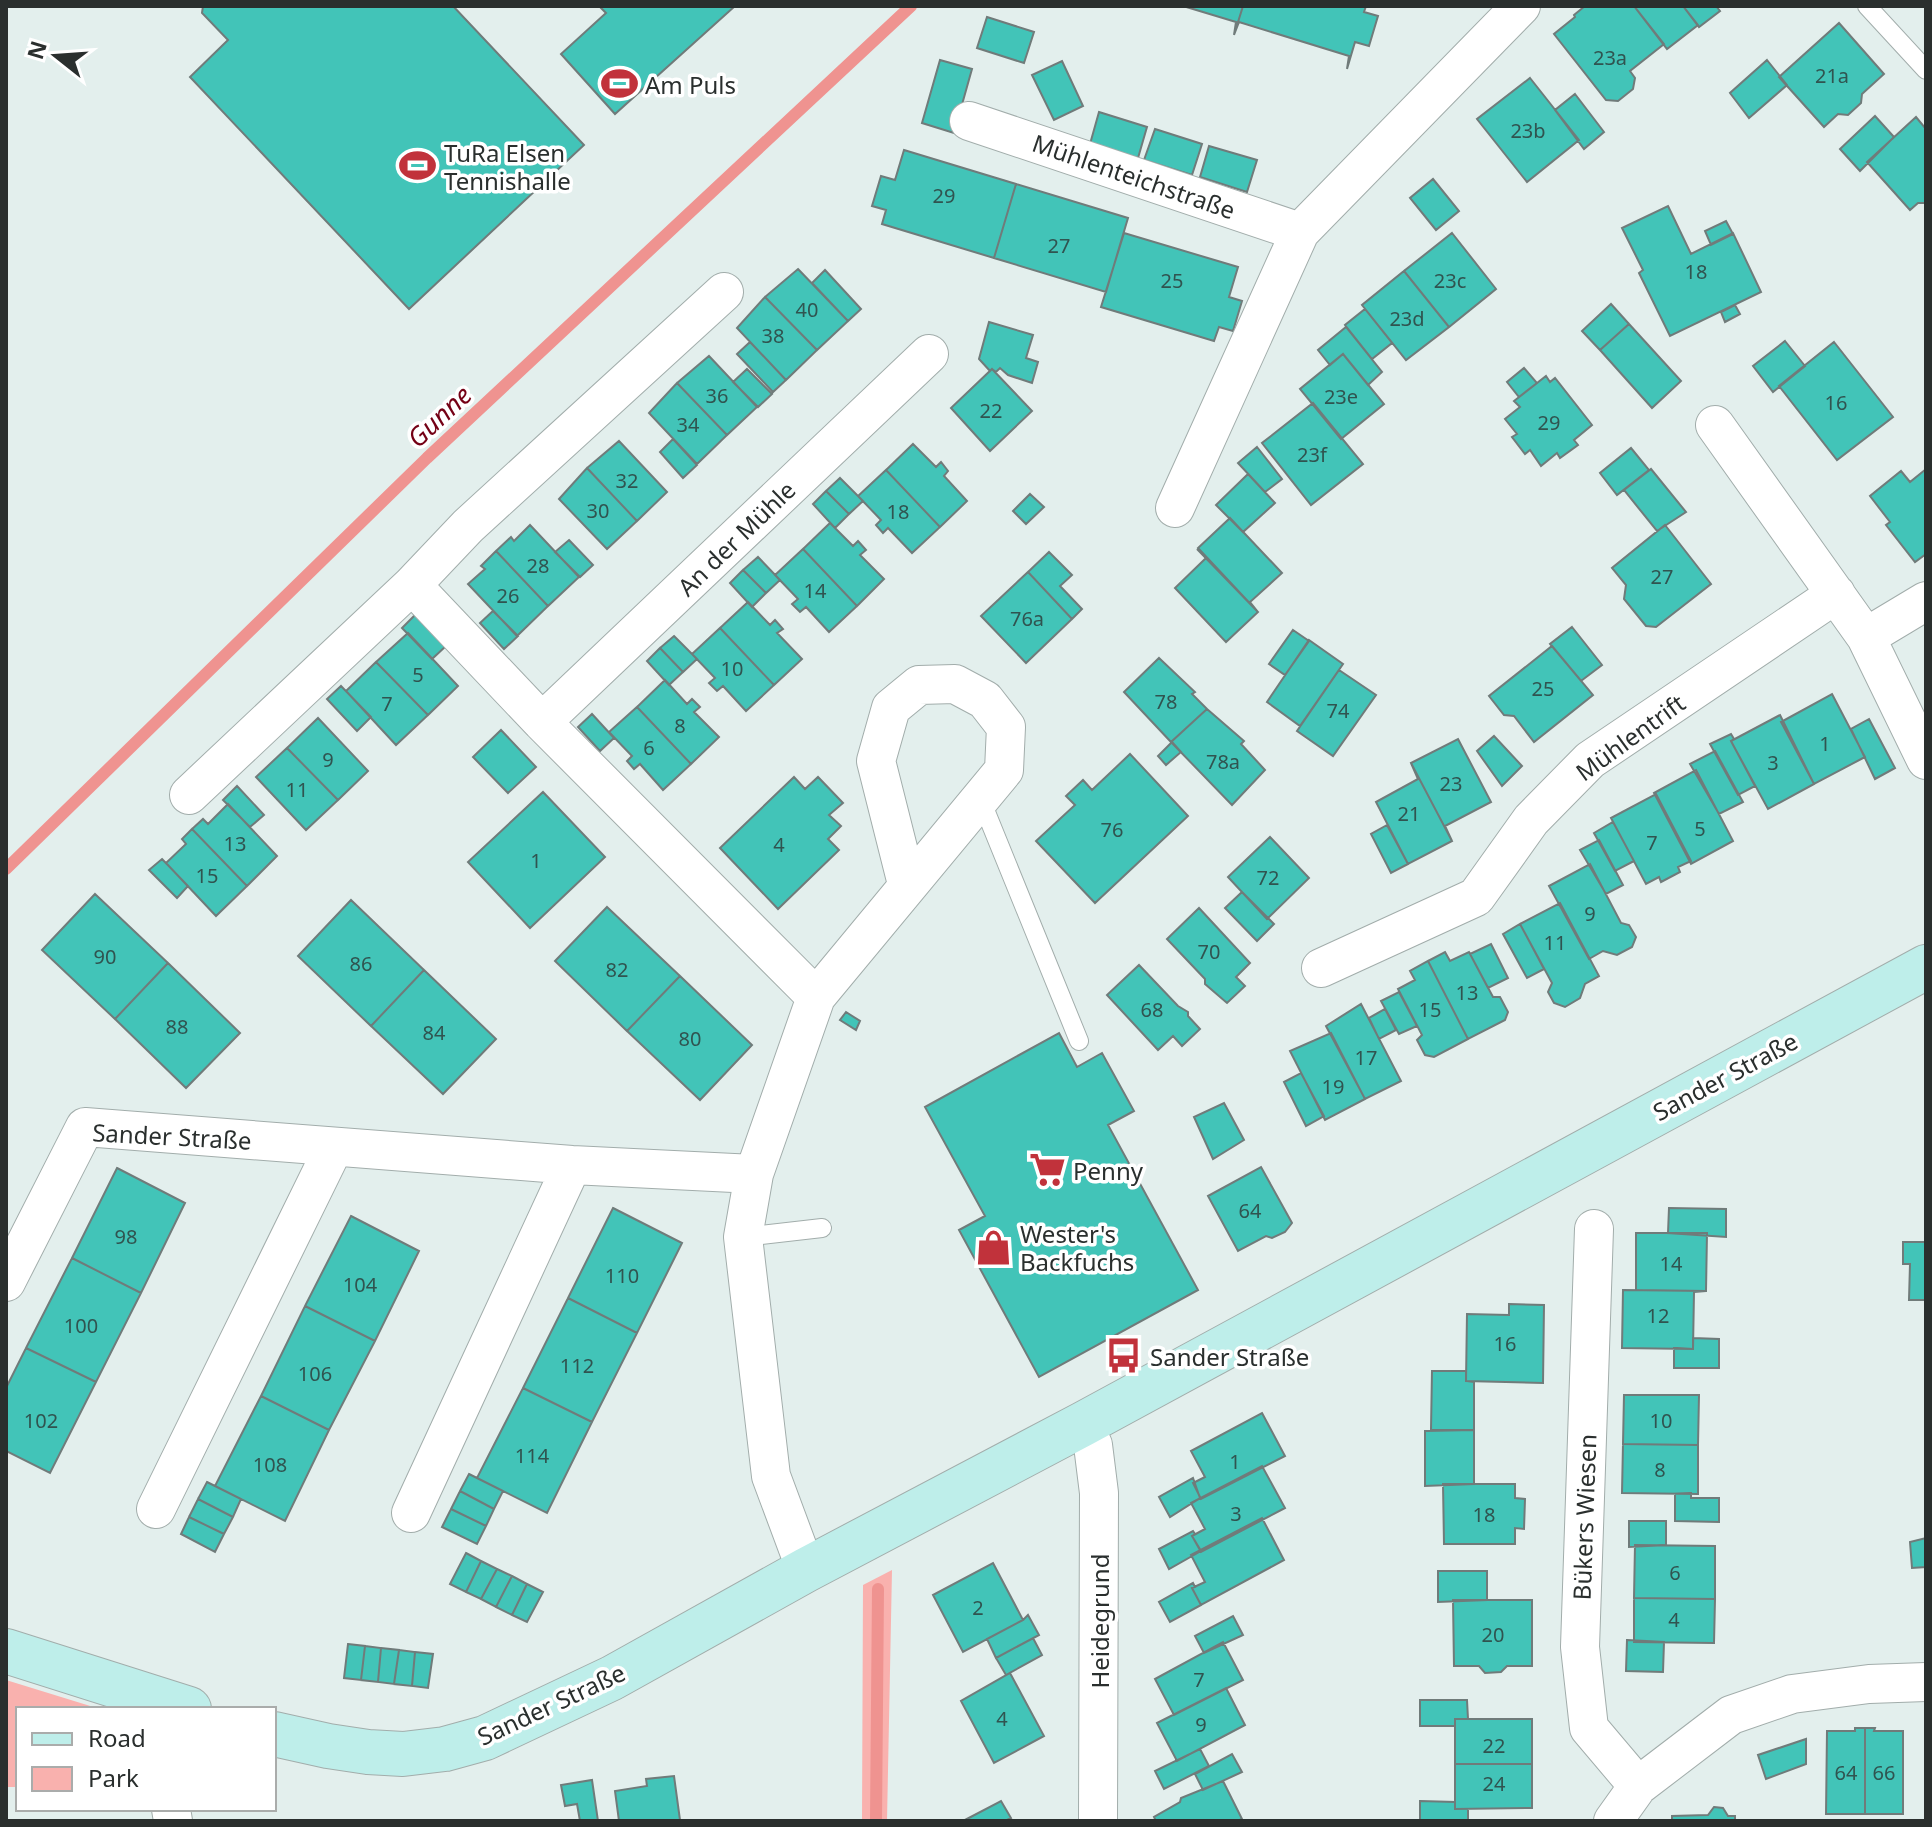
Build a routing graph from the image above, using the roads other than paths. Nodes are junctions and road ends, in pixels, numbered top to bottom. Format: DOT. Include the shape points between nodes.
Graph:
graph roads {
  1 [pos="1521,6"];
  2 [pos="1867,6"];
  3 [pos="1926,70"];
  4 [pos="969,121"];
  5 [pos="1300,232"];
  6 [pos="724,292"];
  7 [pos="929,354"];
  8 [pos="1715,425"];
  9 [pos="1175,508"];
  10 [pos="412,585"];
  11 [pos="1836,594"];
  12 [pos="1926,601"];
  13 [pos="1866,637"];
  14 [pos="542,722"];
  15 [pos="1926,760"];
  16 [pos="189,795"];
  17 [pos="981,800"];
  18 [pos="907,884"];
  19 [pos="1926,967"];
  20 [pos="1321,968"];
  21 [pos="816,997"];
  22 [pos="1079,1041"];
  23 [pos="334,1147"];
  24 [pos="572,1165"];
  25 [pos="754,1174"];
  26 [pos="822,1228"];
  27 [pos="1594,1229"];
  28 [pos="743,1237"];
  29 [pos="6,1282"];
  30 [pos="1083,1424"];
  31 [pos="156,1509"];
  32 [pos="411,1513"];
  33 [pos="806,1570"];
  34 [pos="6,1651"];
  35 [pos="1926,1682"];
  36 [pos="176,1707"];
  37 [pos="276,1734"];
  38 [pos="1638,1786"];
  39 [pos="1098,1821"];
  40 [pos="1613,1821"];
  1 -- 5 [label="street"];
  2 -- 3 [label="lane"];
  4 -- 5 [label="street, Mühlenteichstraße"];
  5 -- 9 [label="street"];
  6 -- 10 [label="street" via="468,526"];
  7 -- 14 [label="street, An der Mühle"];
  8 -- 11 [label="street"];
  10 -- 14 [label="street"];
  10 -- 16 [label="street"];
  11 -- 13 [label="street"];
  11 -- 20 [label="street, Mühlentrift" via="1590,760 1531,820 1476,897"];
  12 -- 13 [label="street"];
  13 -- 15 [label="street"];
  14 -- 21 [label="street"];
  17 -- 18 [label="street"];
  17 -- 18 [label="street" via="1004,770 1006,727 985,700 955,684 919,685 891,708 876,761"];
  17 -- 22 [label="lane"];
  18 -- 21 [label="street"];
  19 -- 30 [label="street, Sander Straße"];
  21 -- 25 [label="street"];
  23 -- 24 [label="street, Sander Straße"];
  23 -- 29 [label="street, Sander Straße" via="85,1127"];
  23 -- 31 [label="street"];
  24 -- 25 [label="street, Sander Straße"];
  24 -- 32 [label="street"];
  25 -- 28 [label="street"];
  26 -- 28 [label="lane"];
  27 -- 38 [label="street, Bükers Wiesen" via="1580,1647 1589,1728"];
  28 -- 33 [label="street" via="771,1476"];
  30 -- 33 [label="street, Sander Straße"];
  30 -- 39 [label="street, Heidegrund" via="1093,1445 1099,1493"];
  33 -- 37 [label="street, Sander Straße" via="612,1678 485,1738 403,1754"];
  34 -- 36 [label="street"];
  35 -- 38 [label="street" via="1792,1694 1731,1715"];
  38 -- 40 [label="street"];
}
